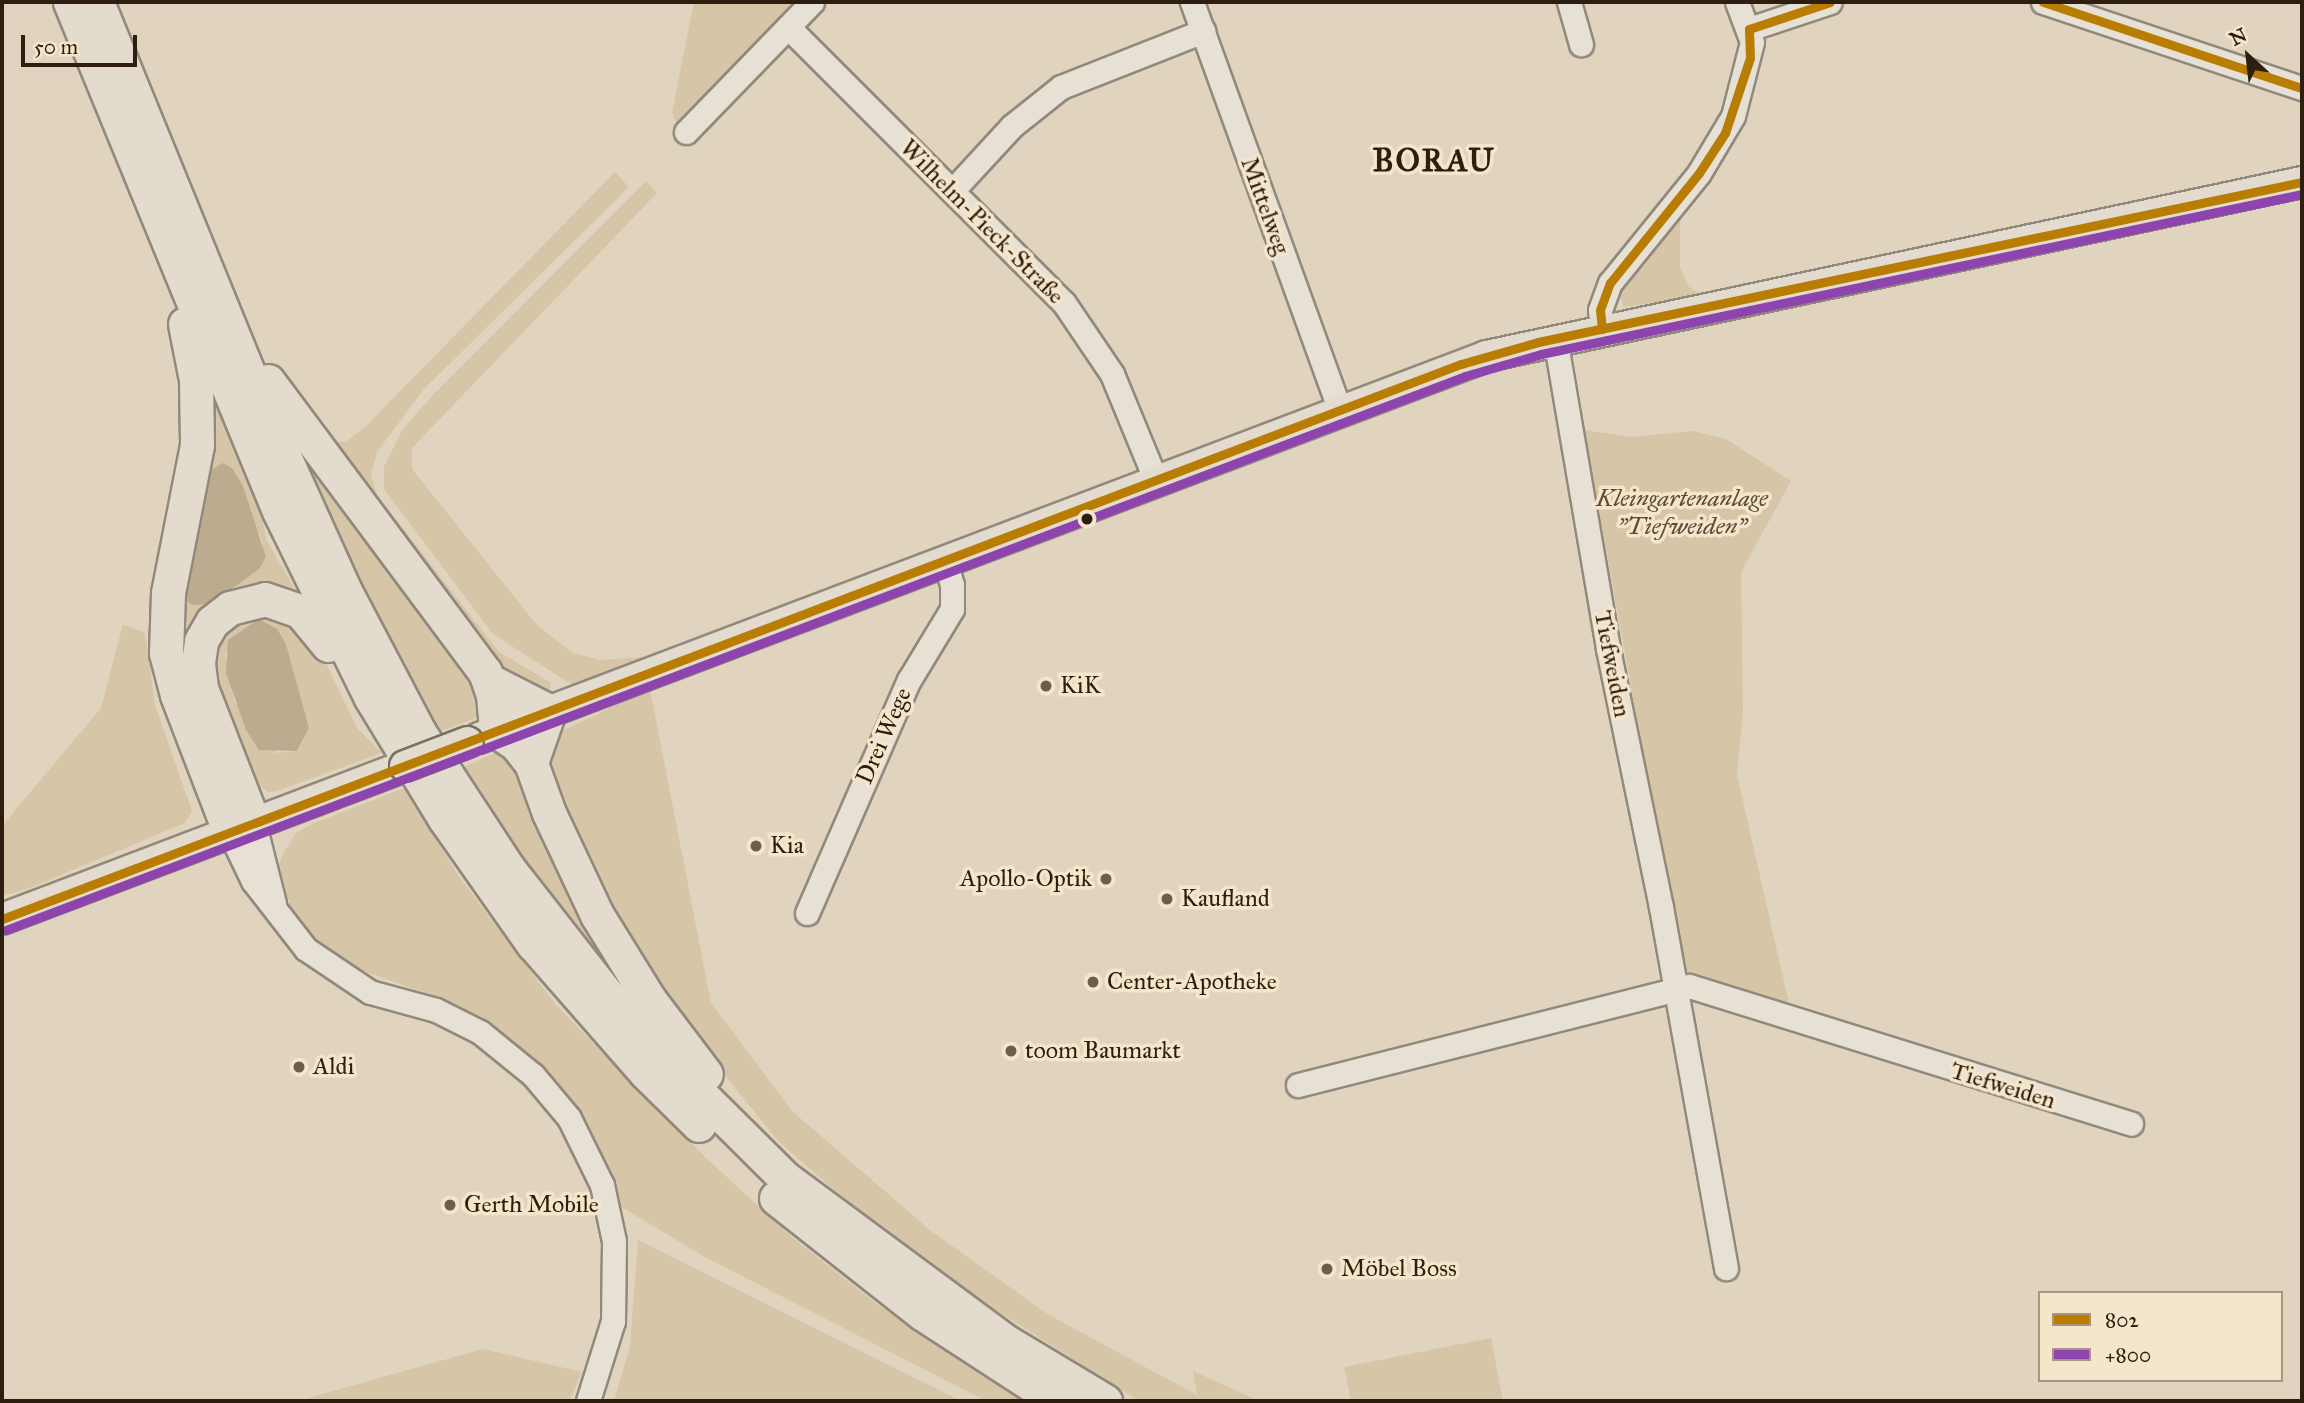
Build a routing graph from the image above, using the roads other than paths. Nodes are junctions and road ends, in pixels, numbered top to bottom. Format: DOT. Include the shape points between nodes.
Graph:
graph roads {
  1 [pos="70,2"];
  2 [pos="97,2"];
  3 [pos="812,2"];
  4 [pos="1192,2"];
  5 [pos="1569,2"];
  6 [pos="1737,2"];
  7 [pos="1829,2"];
  8 [pos="2043,2"];
  9 [pos="788,27"];
  10 [pos="1749,29"];
  11 [pos="1203,32"];
  12 [pos="1581,44"];
  13 [pos="2302,88"];
  14 [pos="686,132"];
  15 [pos="2302,182"];
  16 [pos="953,191"];
  17 [pos="169,247"];
  18 [pos="221,308"];
  19 [pos="1602,329"];
  20 [pos="1555,338"];
  21 [pos="1340,410"];
  22 [pos="1156,481"];
  23 [pos="945,561"];
  24 [pos="490,681"];
  25 [pos="371,698"];
  26 [pos="549,711"];
  27 [pos="482,737"];
  28 [pos="531,763"];
  29 [pos="242,828"];
  30 [pos="807,913"];
  31 [pos="2,919"];
  32 [pos="1676,989"];
  33 [pos="1298,1085"];
  34 [pos="2131,1124"];
  35 [pos="785,1178"];
  36 [pos="1727,1268"];
  37 [pos="588,1401"];
  38 [pos="1058,1401"];
  39 [pos="1105,1401"];
  1 -- 17 [label="highway"];
  2 -- 18 [label="highway"];
  3 -- 9 [label="street"];
  4 -- 11 [label="street, Mittelweg"];
  5 -- 12 [label="street"];
  6 -- 10 [label="street"];
  7 -- 10 [label="street"];
  8 -- 13 [label="street"];
  9 -- 14 [label="street"];
  9 -- 16 [label="street, Wilhelm-Pieck-Straße"];
  10 -- 19 [label="street" via="1750,58 1725,133 1699,173 1610,283 1600,310"];
  11 -- 16 [label="street" via="1061,88 1012,126"];
  11 -- 21 [label="street, Mittelweg"];
  15 -- 19 [label="main road"];
  16 -- 22 [label="street, Wilhelm-Pieck-Straße" via="1050,286 1089,337 1112,374"];
  17 -- 25 [label="highway" via="279,511"];
  17 -- 29 [label="highway" via="170,285 195,364 198,426 194,473 168,593 166,653 177,695"];
  18 -- 24 [label="highway" via="244,337 292,419"];
  18 -- 35 [label="highway" via="345,591 419,732 466,806 606,993 664,1058"];
  19 -- 20 [label="main road"];
  20 -- 21 [label="main road" via="1461,364"];
  20 -- 32 [label="street, Tiefweiden" via="1608,649"];
  21 -- 22 [label="main road"];
  22 -- 23 [label="main road"];
  23 -- 26 [label="main road"];
  23 -- 30 [label="street, Drei Wege" via="953,594 949,617 909,680"];
  24 -- 26 [label="highway"];
  24 -- 27 [label="highway"];
  25 -- 29 [label="highway" via="350,682 310,620 289,605 253,600 229,608 212,622 201,641 198,674"];
  25 -- 38 [label="highway" via="533,944 646,1073 767,1190 863,1270"];
  26 -- 27 [label="main road"];
  26 -- 28 [label="highway"];
  27 -- 28 [label="highway" via="516,744"];
  27 -- 29 [label="main road, bridge"];
  28 -- 35 [label="highway" via="569,861 629,969 704,1071 777,1153"];
  29 -- 31 [label="main road"];
  29 -- 37 [label="street" via="253,881 306,950 370,992 454,1018 501,1046 569,1118 602,1185 614,1241 614,1321"];
  32 -- 33 [label="street, Tiefweiden"];
  32 -- 34 [label="street, Tiefweiden" via="1689,986"];
  32 -- 36 [label="street, Tiefweiden"];
  35 -- 39 [label="highway" via="972,1318"];
}
